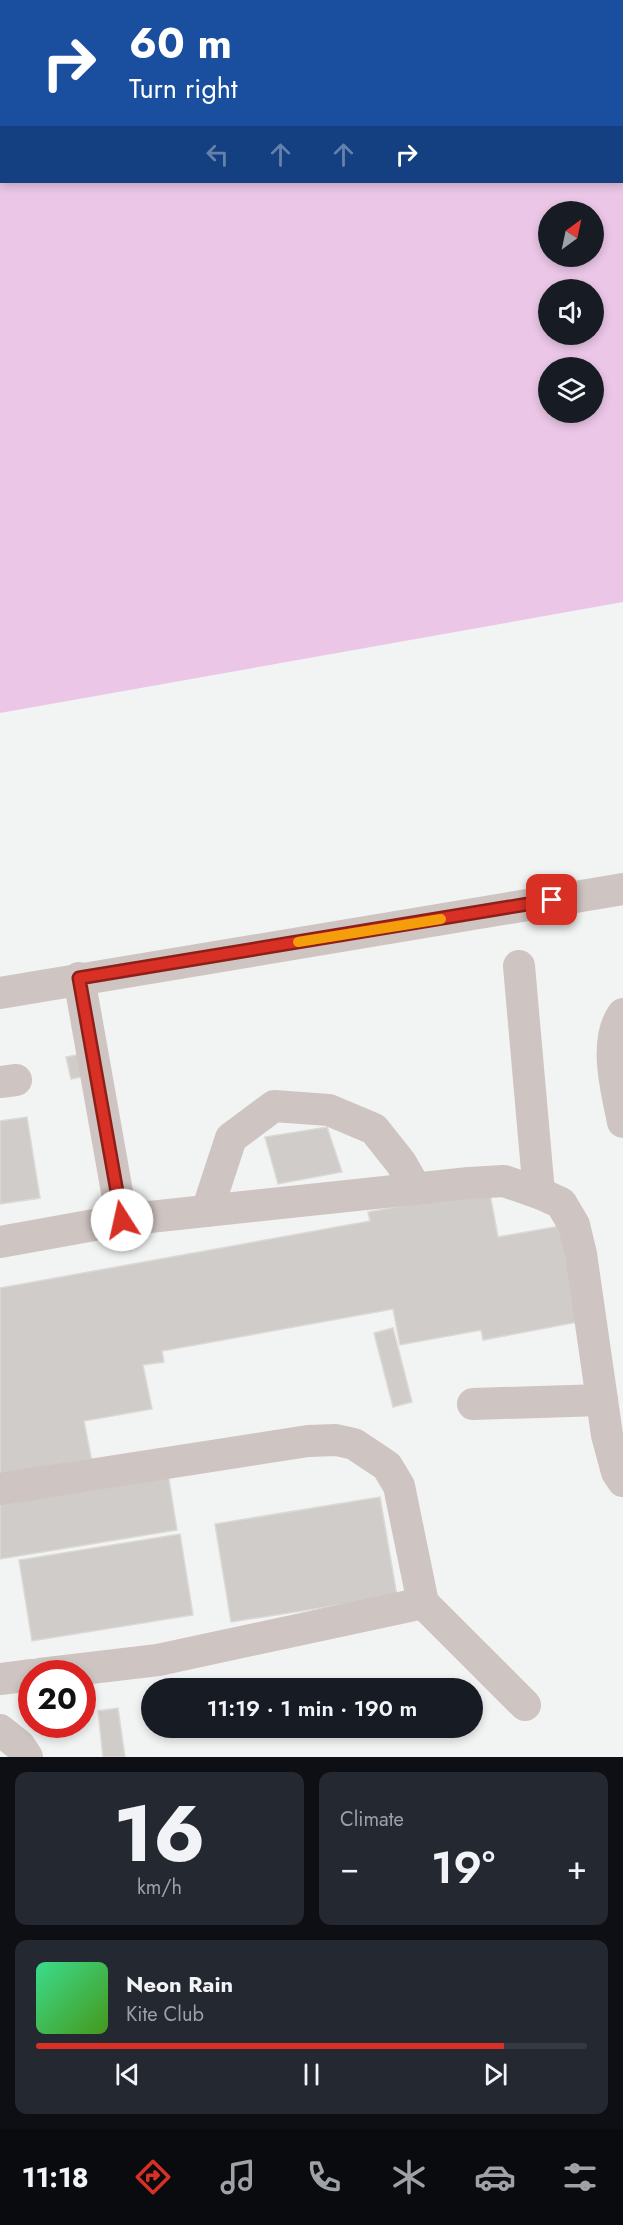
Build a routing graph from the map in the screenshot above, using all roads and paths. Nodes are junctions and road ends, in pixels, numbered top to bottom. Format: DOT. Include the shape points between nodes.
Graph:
graph roads {
  1 [pos="623,889"];
  2 [pos="519,966"];
  3 [pos="79,978"];
  4 [pos="0,993"];
  5 [pos="623,1014"];
  6 [pos="623,1122"];
  7 [pos="416,1189"];
  8 [pos="539,1193"];
  9 [pos="207,1211"];
  10 [pos="122,1220"];
  11 [pos="0,1242"];
  12 [pos="602,1400"];
  13 [pos="473,1404"];
  14 [pos="623,1481"];
  15 [pos="0,1489"];
  16 [pos="423,1603"];
  17 [pos="96,1667"];
  18 [pos="18,1676"];
  19 [pos="0,1678"];
  20 [pos="525,1705"];
  21 [pos="0,1730"];
  22 [pos="27,1757"];
  1 -- 3 [label="lane"];
  2 -- 8 [label="lane"];
  3 -- 4 [label="lane"];
  3 -- 10 [label="lane"];
  5 -- 6 [label="lane" via="611,1049"];
  7 -- 8 [label="lane" via="504,1181"];
  7 -- 9 [label="lane"];
  7 -- 9 [label="lane" via="374,1129 329,1110 274,1106 231,1138"];
  8 -- 12 [label="lane" via="561,1203 574,1225"];
  9 -- 10 [label="lane"];
  10 -- 11 [label="lane"];
  12 -- 13 [label="lane"];
  12 -- 14 [label="lane" via="607,1436"];
  15 -- 16 [label="lane" via="308,1441 354,1444 387,1466 399,1486"];
  16 -- 17 [label="lane" via="158,1660"];
  16 -- 20 [label="lane"];
  18 -- 19 [label="lane"];
  21 -- 22 [label="lane" via="20,1745"];
}
